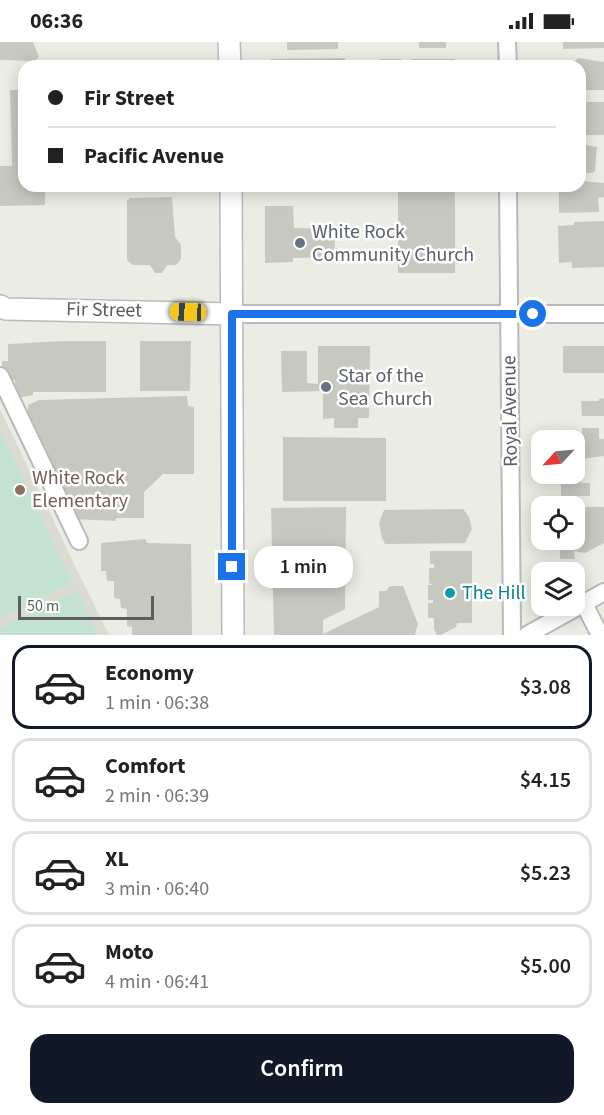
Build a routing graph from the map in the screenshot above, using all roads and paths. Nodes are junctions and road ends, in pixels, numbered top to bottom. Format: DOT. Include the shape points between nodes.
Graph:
graph roads {
  1 [pos="230,42"];
  2 [pos="507,42"];
  3 [pos="230,60"];
  4 [pos="508,60"];
  5 [pos="231,192"];
  6 [pos="508,192"];
  7 [pos="0,306"];
  8 [pos="232,314"];
  9 [pos="509,314"];
  10 [pos="604,314"];
  11 [pos="0,376"];
  12 [pos="79,541"];
  13 [pos="604,592"];
  14 [pos="585,601"];
  15 [pos="585,606"];
  16 [pos="559,616"];
  17 [pos="232,635"];
  18 [pos="512,635"];
  19 [pos="527,635"];
  20 [pos="600,635"];
  1 -- 3 [label="street"];
  2 -- 4 [label="street"];
  5 -- 8 [label="street"];
  6 -- 9 [label="street, Royal Avenue"];
  7 -- 8 [label="street, Fir Street"];
  8 -- 9 [label="street, Fir Street"];
  8 -- 17 [label="street"];
  9 -- 10 [label="street, Fir Street"];
  9 -- 18 [label="street, Royal Avenue"];
  11 -- 12 [label="street"];
  13 -- 14 [label="street"];
  15 -- 20 [label="street"];
  16 -- 19 [label="street"];
}
